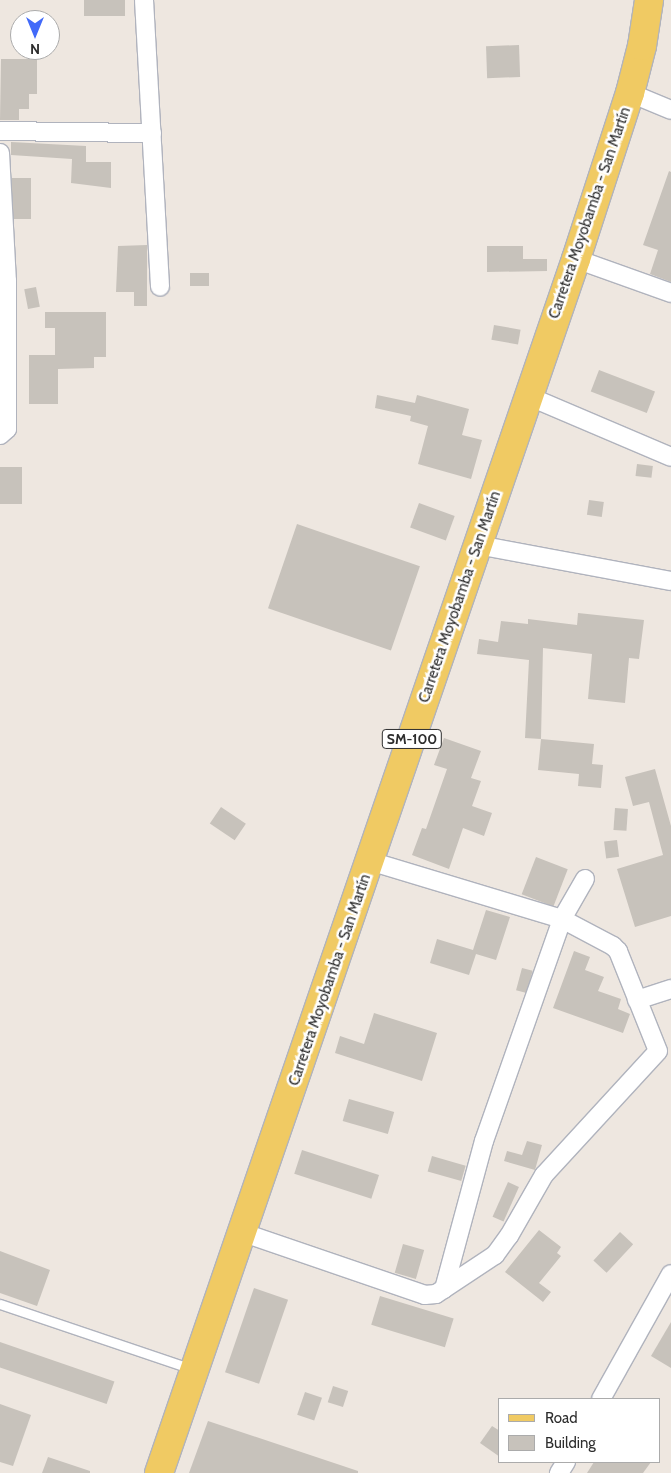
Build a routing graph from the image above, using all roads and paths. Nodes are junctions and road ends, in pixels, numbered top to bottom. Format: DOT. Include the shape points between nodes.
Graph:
graph roads {
  1 [pos="144,0"];
  2 [pos="649,0"];
  3 [pos="630,94"];
  4 [pos="671,110"];
  5 [pos="0,131"];
  6 [pos="152,133"];
  7 [pos="0,153"];
  8 [pos="576,259"];
  9 [pos="4,281"];
  10 [pos="160,287"];
  11 [pos="671,293"];
  12 [pos="528,396"];
  13 [pos="0,435"];
  14 [pos="671,457"];
  15 [pos="478,544"];
  16 [pos="671,582"];
  17 [pos="370,861"];
  18 [pos="584,880"];
  19 [pos="562,919"];
  20 [pos="671,989"];
  21 [pos="637,1000"];
  22 [pos="244,1233"];
  23 [pos="671,1274"];
  24 [pos="444,1289"];
  25 [pos="0,1304"];
  26 [pos="195,1370"];
  27 [pos="602,1398"];
  28 [pos="159,1473"];
  1 -- 6 [label="street"];
  2 -- 3 [label="main road, Carretera Moyobamba - San Martín / SM-100"];
  3 -- 4 [label="street"];
  3 -- 8 [label="main road, Carretera Moyobamba - San Martín / SM-100"];
  5 -- 6 [label="street"];
  6 -- 10 [label="street"];
  7 -- 9 [label="street"];
  8 -- 11 [label="street"];
  8 -- 12 [label="main road, Carretera Moyobamba - San Martín / SM-100"];
  9 -- 13 [label="street" via="7,429"];
  12 -- 14 [label="street"];
  12 -- 15 [label="main road, Carretera Moyobamba - San Martín / SM-100"];
  15 -- 16 [label="street"];
  15 -- 17 [label="main road, Carretera Moyobamba - San Martín / SM-100"];
  17 -- 19 [label="street"];
  17 -- 22 [label="main road, Carretera Moyobamba - San Martín / SM-100"];
  18 -- 19 [label="street"];
  19 -- 21 [label="street" via="616,948"];
  19 -- 24 [label="street" via="484,1141"];
  20 -- 21 [label="street"];
  21 -- 24 [label="street" via="658,1047 657,1054 544,1175 495,1255"];
  22 -- 24 [label="street" via="425,1295"];
  22 -- 26 [label="main road, Carretera Moyobamba - San Martín / SM-100"];
  23 -- 27 [label="street"];
  25 -- 26 [label="lane"];
  26 -- 28 [label="main road, Carretera Moyobamba - San Martín / SM-100"];
}
